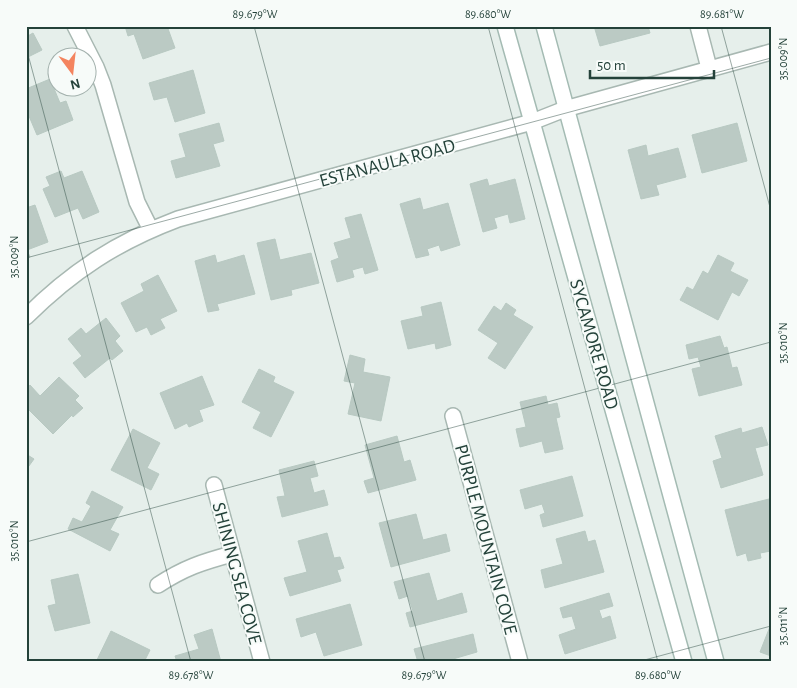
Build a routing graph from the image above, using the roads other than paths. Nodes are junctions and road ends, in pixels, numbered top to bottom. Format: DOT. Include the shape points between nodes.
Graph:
graph roads {
  1 [pos="75,26"];
  2 [pos="505,26"];
  3 [pos="544,26"];
  4 [pos="698,26"];
  5 [pos="771,52"];
  6 [pos="709,68"];
  7 [pos="565,109"];
  8 [pos="532,122"];
  9 [pos="151,230"];
  10 [pos="26,317"];
  11 [pos="453,416"];
  12 [pos="214,485"];
  13 [pos="232,554"];
  14 [pos="158,585"];
  15 [pos="262,662"];
  16 [pos="520,662"];
  17 [pos="684,662"];
  18 [pos="716,662"];
  1 -- 9 [label="street" via="103,85 137,202"];
  2 -- 8 [label="street, SYCAMORE ROAD"];
  3 -- 7 [label="street, SYCAMORE ROAD"];
  4 -- 6 [label="street"];
  5 -- 6 [label="street, ESTANAULA ROAD"];
  6 -- 7 [label="street, ESTANAULA ROAD"];
  7 -- 8 [label="street, ESTANAULA ROAD"];
  7 -- 18 [label="street, SYCAMORE ROAD"];
  8 -- 9 [label="street, ESTANAULA ROAD" via="178,219"];
  8 -- 17 [label="street, SYCAMORE ROAD"];
  9 -- 10 [label="street, ESTANAULA ROAD" via="94,260 47,296"];
  11 -- 16 [label="street, PURPLE MOUNTAIN COVE"];
  12 -- 13 [label="street, SHINING SEA COVE"];
  13 -- 14 [label="street" via="178,572"];
  13 -- 15 [label="street, SHINING SEA COVE"];
}
